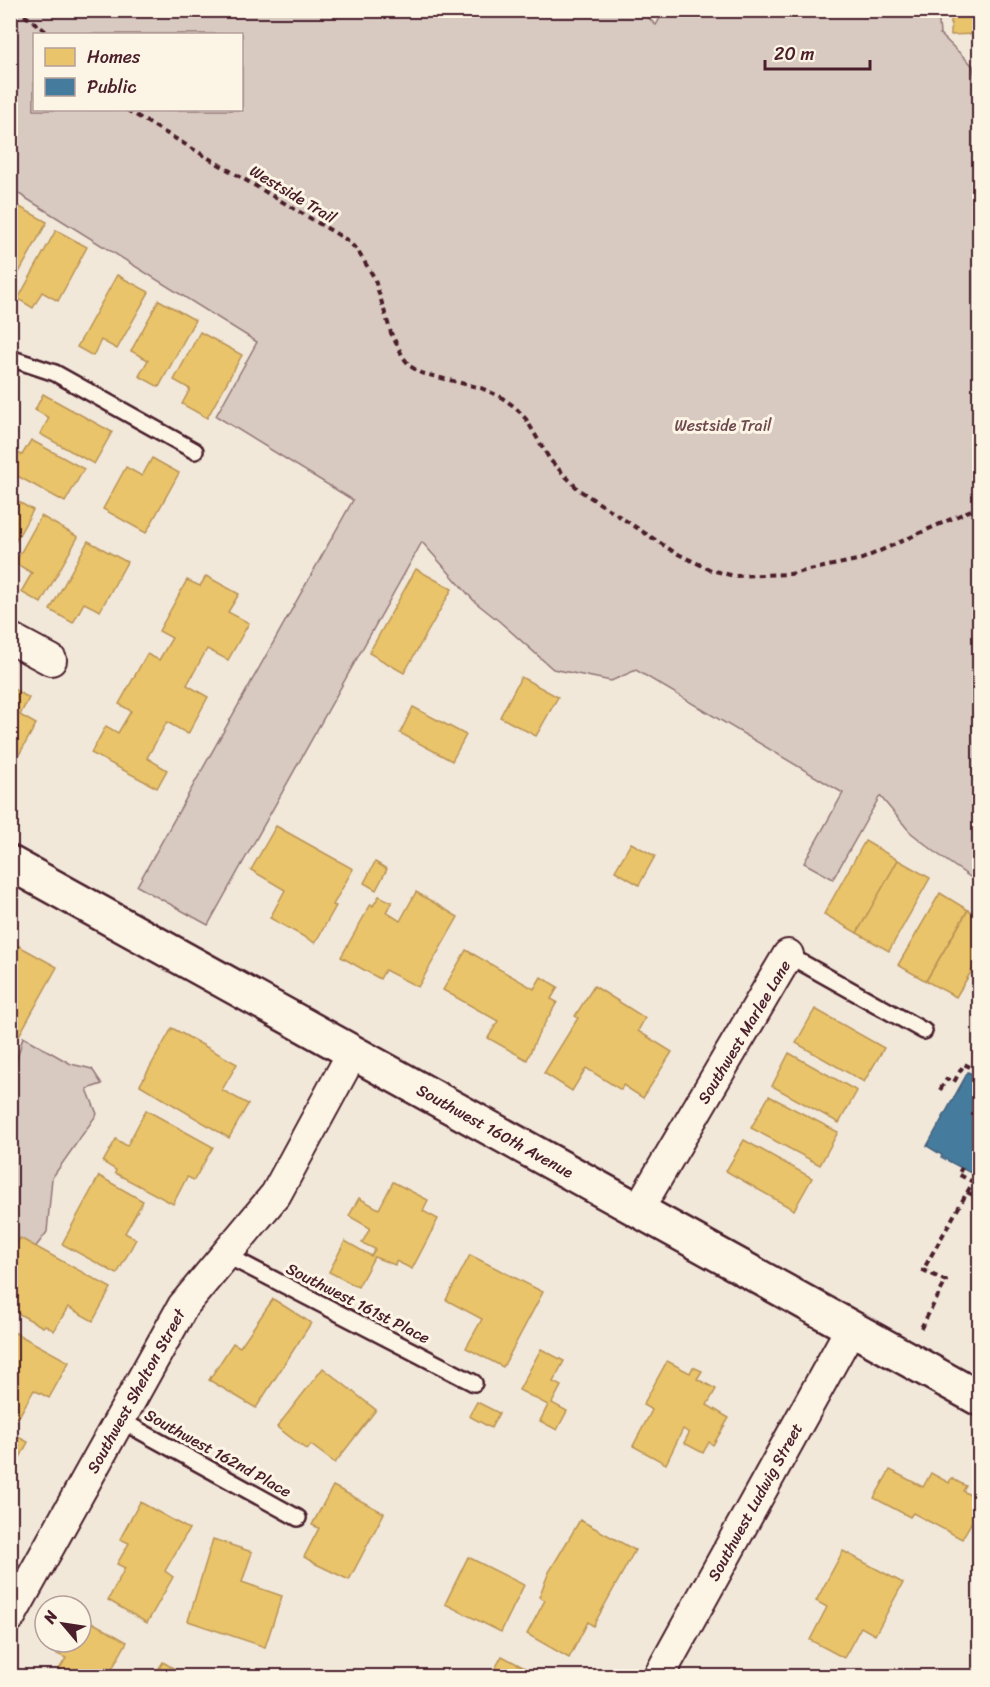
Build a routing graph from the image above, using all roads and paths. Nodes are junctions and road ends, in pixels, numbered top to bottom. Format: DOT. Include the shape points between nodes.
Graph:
graph roads {
  1 [pos="15,10"];
  2 [pos="48,33"];
  3 [pos="129,111"];
  4 [pos="10,358"];
  5 [pos="195,451"];
  6 [pos="980,506"];
  7 [pos="10,638"];
  8 [pos="51,660"];
  9 [pos="10,862"];
  10 [pos="788,955"];
  11 [pos="924,1031"];
  12 [pos="353,1052"];
  13 [pos="980,1072"];
  14 [pos="940,1090"];
  15 [pos="962,1168"];
  16 [pos="967,1192"];
  17 [pos="980,1199"];
  18 [pos="638,1210"];
  19 [pos="226,1255"];
  20 [pos="851,1328"];
  21 [pos="905,1358"];
  22 [pos="474,1383"];
  23 [pos="980,1399"];
  24 [pos="120,1420"];
  25 [pos="298,1518"];
  26 [pos="10,1617"];
  27 [pos="659,1677"];
  1 -- 2 [label="path"];
  3 -- 6 [label="path, Westside Trail" via="347,240 374,276 391,333 410,366 437,378 481,388 515,406 550,459 579,490 702,566 734,576 790,574 862,559"];
  4 -- 5 [label="lane" via="55,373"];
  7 -- 8 [label="street"];
  9 -- 12 [label="street, Southwest 160th Avenue"];
  10 -- 11 [label="lane, Southwest Marlee Lane"];
  10 -- 18 [label="street, Southwest Marlee Lane"];
  12 -- 18 [label="street, Southwest 160th Avenue"];
  12 -- 19 [label="street, Southwest Shelton Street" via="276,1194"];
  13 -- 14 [label="path" via="964,1064 954,1082 947,1078"];
  15 -- 16 [label="path" via="958,1174 973,1182"];
  16 -- 17 [label="path"];
  16 -- 21 [label="path" via="923,1270 946,1281"];
  18 -- 20 [label="street, Southwest 160th Avenue"];
  19 -- 22 [label="lane, Southwest 161st Place"];
  19 -- 24 [label="street, Southwest Shelton Street" via="183,1306"];
  20 -- 21 [label="street, Southwest 160th Avenue"];
  20 -- 27 [label="street, Southwest Ludwig Street"];
  21 -- 23 [label="street, Southwest 160th Avenue"];
  24 -- 25 [label="lane, Southwest 162nd Place"];
  24 -- 26 [label="street, Southwest Shelton Street"];
}
